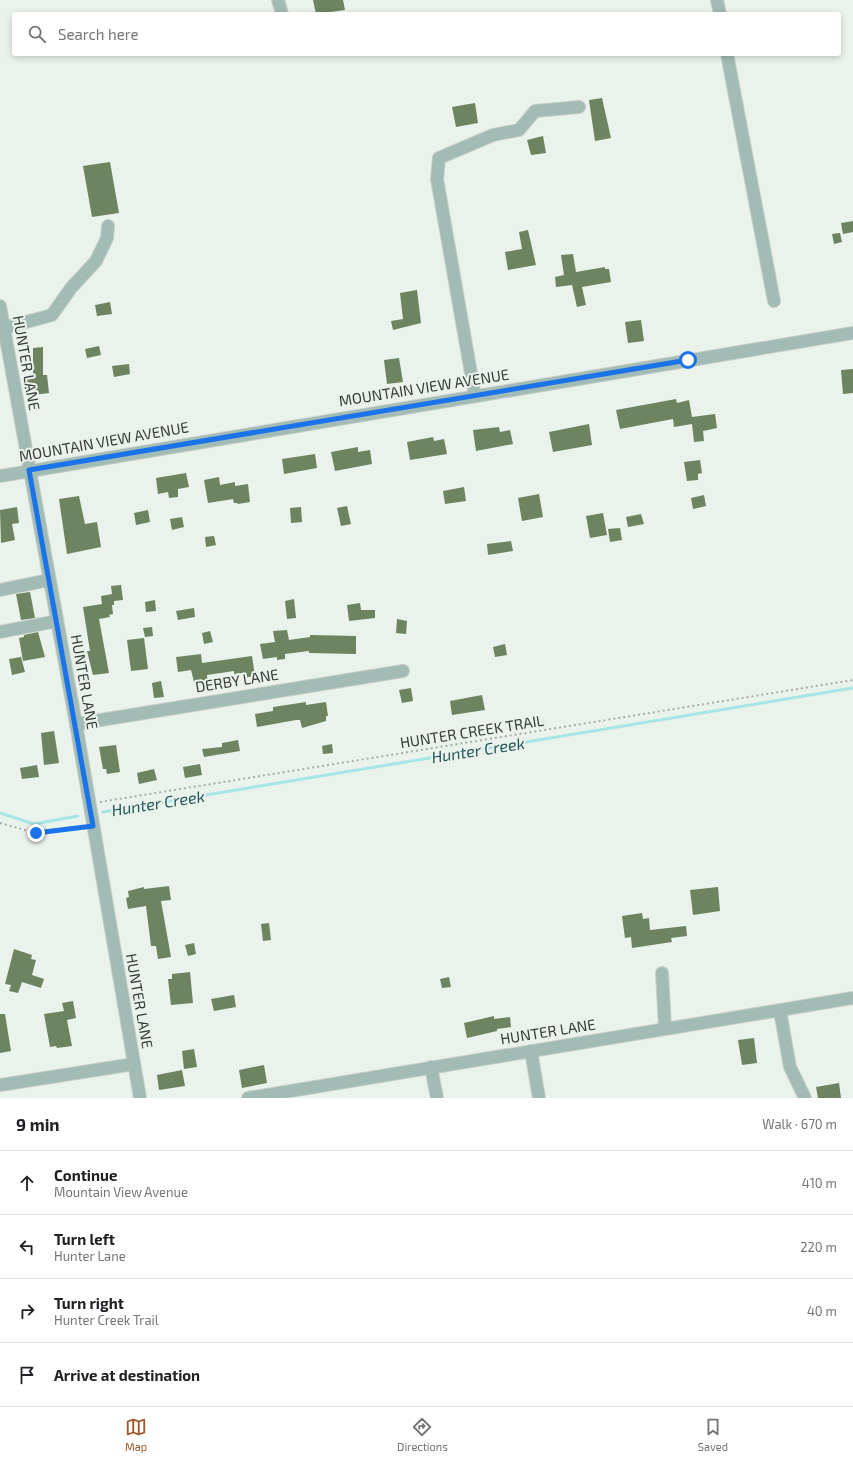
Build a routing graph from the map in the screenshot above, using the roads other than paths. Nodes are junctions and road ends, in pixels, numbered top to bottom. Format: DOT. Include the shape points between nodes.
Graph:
graph roads {
  1 [pos="278,0"];
  2 [pos="717,0"];
  3 [pos="281,12"];
  4 [pos="720,12"];
  5 [pos="727,56"];
  6 [pos="579,107"];
  7 [pos="108,226"];
  8 [pos="774,301"];
  9 [pos="0,306"];
  10 [pos="4,328"];
  11 [pos="853,333"];
  12 [pos="475,396"];
  13 [pos="29,470"];
  14 [pos="0,476"];
  15 [pos="49,580"];
  16 [pos="0,590"];
  17 [pos="57,620"];
  18 [pos="0,632"];
  19 [pos="403,671"];
  20 [pos="76,724"];
  21 [pos="662,973"];
  22 [pos="853,998"];
  23 [pos="780,1010"];
  24 [pos="665,1028"];
  25 [pos="531,1051"];
  26 [pos="134,1064"];
  27 [pos="432,1067"];
  28 [pos="0,1085"];
  29 [pos="140,1098"];
  30 [pos="248,1098"];
  31 [pos="437,1098"];
  32 [pos="539,1098"];
  33 [pos="806,1098"];
  1 -- 3 [label="street"];
  2 -- 4 [label="street"];
  5 -- 8 [label="street"];
  6 -- 12 [label="street" via="535,111 519,130 492,134 439,158 437,179"];
  7 -- 10 [label="street" via="107,238 96,260 71,288 52,315"];
  9 -- 10 [label="street, HUNTER LANE"];
  10 -- 13 [label="street, HUNTER LANE"];
  11 -- 12 [label="street, MOUNTAIN VIEW AVENUE"];
  12 -- 13 [label="street, MOUNTAIN VIEW AVENUE"];
  13 -- 14 [label="street, MOUNTAIN VIEW AVENUE"];
  13 -- 15 [label="street, HUNTER LANE"];
  15 -- 16 [label="street"];
  15 -- 17 [label="street, HUNTER LANE"];
  17 -- 18 [label="street"];
  17 -- 20 [label="street, HUNTER LANE"];
  19 -- 20 [label="street, DERBY LANE"];
  20 -- 26 [label="street, HUNTER LANE"];
  21 -- 24 [label="street"];
  22 -- 23 [label="street, HUNTER LANE"];
  23 -- 24 [label="street, HUNTER LANE"];
  23 -- 33 [label="street" via="790,1067"];
  24 -- 25 [label="street, HUNTER LANE"];
  25 -- 27 [label="street, HUNTER LANE"];
  25 -- 32 [label="street"];
  26 -- 28 [label="street, HUNTER LANE"];
  26 -- 29 [label="street, HUNTER LANE"];
  27 -- 30 [label="street, HUNTER LANE"];
  27 -- 31 [label="street"];
}
